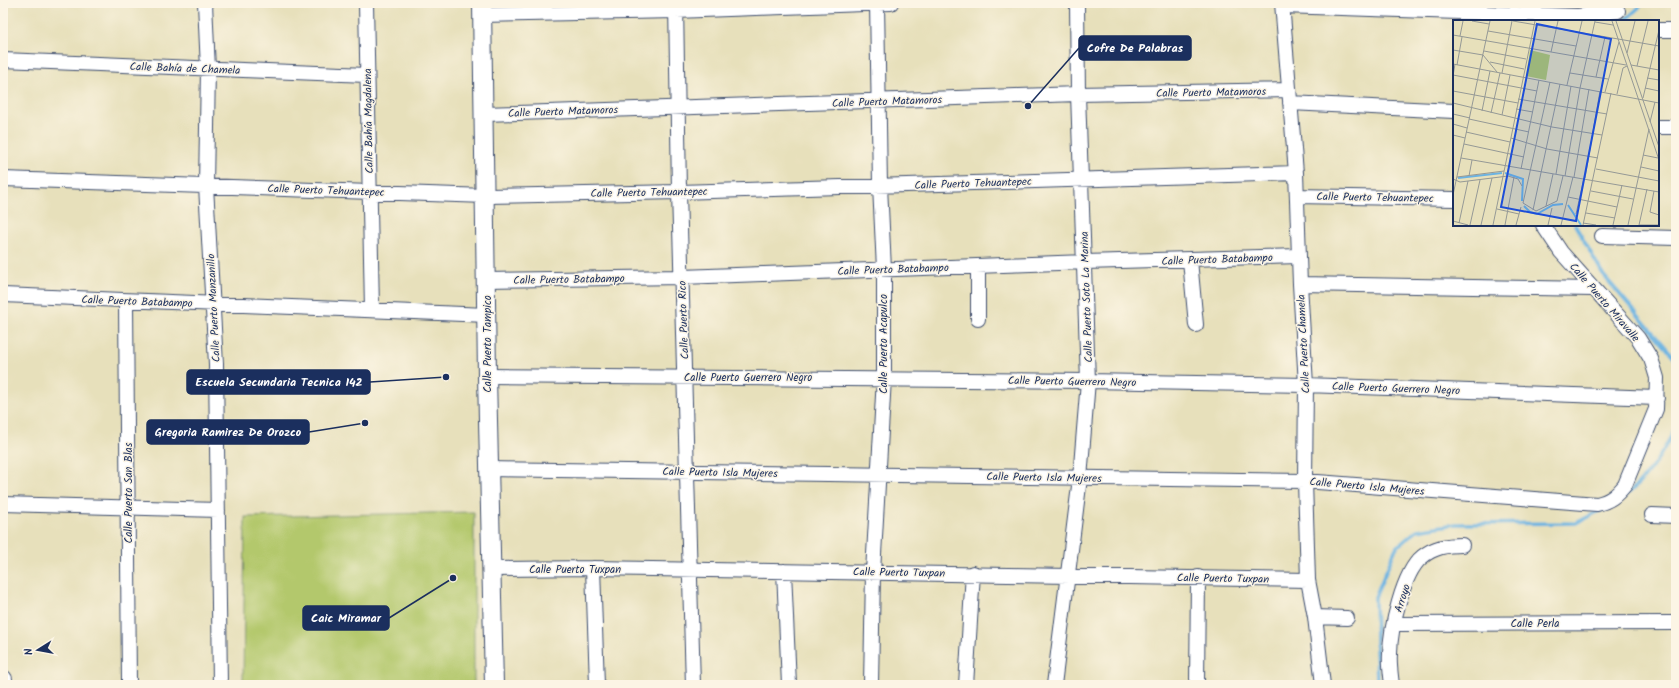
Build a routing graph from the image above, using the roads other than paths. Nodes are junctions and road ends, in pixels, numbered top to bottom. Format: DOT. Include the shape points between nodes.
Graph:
graph roads {
  1 [pos="205,3"];
  2 [pos="366,3"];
  3 [pos="877,3"];
  4 [pos="891,3"];
  5 [pos="1077,3"];
  6 [pos="1282,4"];
  7 [pos="676,7"];
  8 [pos="482,9"];
  9 [pos="1474,12"];
  10 [pos="1618,12"];
  11 [pos="1659,30"];
  12 [pos="1676,30"];
  13 [pos="3,60"];
  14 [pos="208,69"];
  15 [pos="368,75"];
  16 [pos="1078,94"];
  17 [pos="1290,96"];
  18 [pos="879,102"];
  19 [pos="678,108"];
  20 [pos="1453,111"];
  21 [pos="485,114"];
  22 [pos="1659,127"];
  23 [pos="1676,127"];
  24 [pos="1296,173"];
  25 [pos="3,179"];
  26 [pos="1082,179"];
  27 [pos="206,186"];
  28 [pos="880,186"];
  29 [pos="370,192"];
  30 [pos="679,192"];
  31 [pos="486,196"];
  32 [pos="1297,196"];
  33 [pos="1453,199"];
  34 [pos="1544,226"];
  35 [pos="1602,236"];
  36 [pos="1676,238"];
  37 [pos="1299,256"];
  38 [pos="1190,260"];
  39 [pos="1085,262"];
  40 [pos="978,266"];
  41 [pos="884,270"];
  42 [pos="682,277"];
  43 [pos="487,280"];
  44 [pos="1300,284"];
  45 [pos="1594,289"];
  46 [pos="3,295"];
  47 [pos="126,301"];
  48 [pos="213,304"];
  49 [pos="372,310"];
  50 [pos="487,315"];
  51 [pos="978,319"];
  52 [pos="1196,325"];
  53 [pos="487,376"];
  54 [pos="684,377"];
  55 [pos="884,378"];
  56 [pos="1088,380"];
  57 [pos="1306,385"];
  58 [pos="1657,398"];
  59 [pos="489,469"];
  60 [pos="687,471"];
  61 [pos="878,475"];
  62 [pos="1080,478"];
  63 [pos="1305,481"];
  64 [pos="3,504"];
  65 [pos="1597,504"];
  66 [pos="129,507"];
  67 [pos="218,510"];
  68 [pos="1652,515"];
  69 [pos="1676,516"];
  70 [pos="1462,545"];
  71 [pos="593,568"];
  72 [pos="491,569"];
  73 [pos="690,570"];
  74 [pos="784,571"];
  75 [pos="873,572"];
  76 [pos="973,573"];
  77 [pos="1067,576"];
  78 [pos="1198,577"];
  79 [pos="1308,580"];
  80 [pos="1315,617"];
  81 [pos="1347,618"];
  82 [pos="1676,622"];
  83 [pos="1394,624"];
  84 [pos="3,679"];
  85 [pos="3,685"];
  86 [pos="129,685"];
  87 [pos="220,685"];
  88 [pos="494,685"];
  89 [pos="597,685"];
  90 [pos="692,685"];
  91 [pos="789,685"];
  92 [pos="871,685"];
  93 [pos="966,685"];
  94 [pos="1054,685"];
  95 [pos="1197,685"];
  96 [pos="1323,685"];
  97 [pos="1392,685"];
  1 -- 14 [label="street, Calle Puerto Manzanillo"];
  2 -- 15 [label="street, Calle Bahía Magdalena"];
  3 -- 4 [label="street"];
  3 -- 7 [label="street"];
  3 -- 18 [label="street, Calle Puerto Acapulco"];
  5 -- 16 [label="street, Calle Puerto Soto La Marina"];
  6 -- 9 [label="street"];
  6 -- 17 [label="street, Calle Puerto Chamela"];
  7 -- 8 [label="street"];
  7 -- 19 [label="street, Calle Puerto Rico"];
  8 -- 21 [label="street, Calle Puerto Tampico"];
  9 -- 10 [label="street" via="1578,16"];
  11 -- 12 [label="street"];
  13 -- 14 [label="street, Calle Bahía de Chamela"];
  14 -- 15 [label="street, Calle Bahía de Chamela"];
  14 -- 27 [label="street, Calle Puerto Manzanillo"];
  15 -- 29 [label="street, Calle Bahía Magdalena"];
  16 -- 17 [label="street, Calle Puerto Matamoros"];
  16 -- 18 [label="street, Calle Puerto Matamoros"];
  16 -- 26 [label="street, Calle Puerto Soto La Marina"];
  17 -- 20 [label="street, Calle Puerto Matamoros"];
  17 -- 24 [label="street, Calle Puerto Chamela"];
  18 -- 19 [label="street, Calle Puerto Matamoros"];
  18 -- 28 [label="street, Calle Puerto Acapulco"];
  19 -- 21 [label="street, Calle Puerto Matamoros"];
  19 -- 30 [label="street, Calle Puerto Rico"];
  21 -- 31 [label="street, Calle Puerto Tampico"];
  22 -- 23 [label="street"];
  24 -- 26 [label="street, Calle Puerto Tehuantepec"];
  24 -- 32 [label="street, Calle Puerto Chamela"];
  25 -- 27 [label="street, Calle Puerto Tehuantepec"];
  26 -- 28 [label="street, Calle Puerto Tehuantepec"];
  26 -- 39 [label="street, Calle Puerto Soto La Marina"];
  27 -- 29 [label="street, Calle Puerto Tehuantepec"];
  27 -- 48 [label="street, Calle Puerto Manzanillo"];
  28 -- 30 [label="street, Calle Puerto Tehuantepec"];
  28 -- 41 [label="street, Calle Puerto Acapulco"];
  29 -- 31 [label="street, Calle Puerto Tehuantepec"];
  29 -- 49 [label="street, Calle Bahía Magdalena"];
  30 -- 31 [label="street, Calle Puerto Tehuantepec"];
  30 -- 42 [label="street, Calle Puerto Rico"];
  31 -- 43 [label="street, Calle Puerto Tampico"];
  32 -- 33 [label="street, Calle Puerto Tehuantepec"];
  32 -- 37 [label="street, Calle Puerto Chamela"];
  34 -- 45 [label="street, Calle Puerto Miravalle" via="1561,252"];
  35 -- 36 [label="street"];
  37 -- 38 [label="street, Calle Puerto Batabampo"];
  37 -- 44 [label="street, Calle Puerto Chamela"];
  38 -- 39 [label="street, Calle Puerto Batabampo"];
  38 -- 52 [label="street"];
  39 -- 40 [label="street, Calle Puerto Batabampo"];
  39 -- 56 [label="street, Calle Puerto Soto La Marina"];
  40 -- 41 [label="street, Calle Puerto Batabampo"];
  40 -- 51 [label="street"];
  41 -- 42 [label="street, Calle Puerto Batabampo"];
  41 -- 55 [label="street, Calle Puerto Acapulco"];
  42 -- 43 [label="street, Calle Puerto Batabampo"];
  42 -- 54 [label="street, Calle Puerto Rico"];
  43 -- 50 [label="street, Calle Puerto Tampico"];
  44 -- 45 [label="street"];
  44 -- 57 [label="street, Calle Puerto Chamela"];
  45 -- 58 [label="street, Calle Puerto Miravalle" via="1638,338 1648,354 1657,378"];
  46 -- 47 [label="street, Calle Puerto Batabampo"];
  47 -- 48 [label="street, Calle Puerto Batabampo"];
  47 -- 66 [label="street, Calle Puerto San Blas"];
  48 -- 49 [label="street, Calle Puerto Batabampo"];
  48 -- 67 [label="street, Calle Puerto Manzanillo"];
  49 -- 50 [label="street, Calle Puerto Batabampo"];
  50 -- 53 [label="street, Calle Puerto Tampico"];
  53 -- 54 [label="street, Calle Puerto Guerrero Negro"];
  53 -- 59 [label="street, Calle Puerto Tampico"];
  54 -- 55 [label="street, Calle Puerto Guerrero Negro"];
  54 -- 60 [label="street, Calle Puerto Rico"];
  55 -- 56 [label="street, Calle Puerto Guerrero Negro"];
  55 -- 61 [label="street, Calle Puerto Acapulco"];
  56 -- 57 [label="street, Calle Puerto Guerrero Negro"];
  56 -- 62 [label="street, Calle Puerto Soto La Marina"];
  57 -- 58 [label="street, Calle Puerto Guerrero Negro"];
  57 -- 63 [label="street, Calle Puerto Chamela"];
  58 -- 65 [label="street, Calle Puerto Miravalle" via="1656,409 1625,485 1608,502"];
  59 -- 60 [label="street, Calle Puerto Isla Mujeres"];
  59 -- 72 [label="street, Calle Puerto Tampico"];
  60 -- 61 [label="street, Calle Puerto Isla Mujeres"];
  60 -- 73 [label="street, Calle Puerto Rico"];
  61 -- 62 [label="street, Calle Puerto Isla Mujeres"];
  61 -- 75 [label="street, Calle Puerto Acapulco"];
  62 -- 63 [label="street, Calle Puerto Isla Mujeres"];
  62 -- 77 [label="street, Calle Puerto Soto La Marina"];
  63 -- 65 [label="street, Calle Puerto Isla Mujeres"];
  63 -- 79 [label="street, Calle Puerto Chamela"];
  64 -- 66 [label="street"];
  66 -- 67 [label="street"];
  66 -- 86 [label="street, Calle Puerto San Blas"];
  67 -- 87 [label="street, Calle Puerto Manzanillo"];
  68 -- 69 [label="street"];
  70 -- 83 [label="street, Arroyo" via="1446,545 1433,550 1416,563 1403,587"];
  71 -- 72 [label="street, Calle Puerto Tuxpan"];
  71 -- 73 [label="street, Calle Puerto Tuxpan"];
  71 -- 89 [label="street"];
  72 -- 88 [label="street, Calle Puerto Tampico"];
  73 -- 74 [label="street, Calle Puerto Tuxpan"];
  73 -- 90 [label="street, Calle Puerto Rico"];
  74 -- 75 [label="street, Calle Puerto Tuxpan"];
  74 -- 91 [label="street"];
  75 -- 76 [label="street, Calle Puerto Tuxpan"];
  75 -- 92 [label="street, Calle Puerto Acapulco"];
  76 -- 77 [label="street, Calle Puerto Tuxpan"];
  76 -- 93 [label="street"];
  77 -- 78 [label="street, Calle Puerto Tuxpan"];
  77 -- 94 [label="street, Calle Puerto Soto La Marina"];
  78 -- 79 [label="street, Calle Puerto Tuxpan"];
  78 -- 95 [label="street"];
  79 -- 80 [label="street, Calle Puerto Chamela"];
  80 -- 81 [label="street"];
  80 -- 96 [label="street, Calle Puerto Chamela"];
  82 -- 83 [label="street, Calle Perla"];
  83 -- 97 [label="street, Arroyo" via="1390,654"];
  84 -- 85 [label="street"];
}
